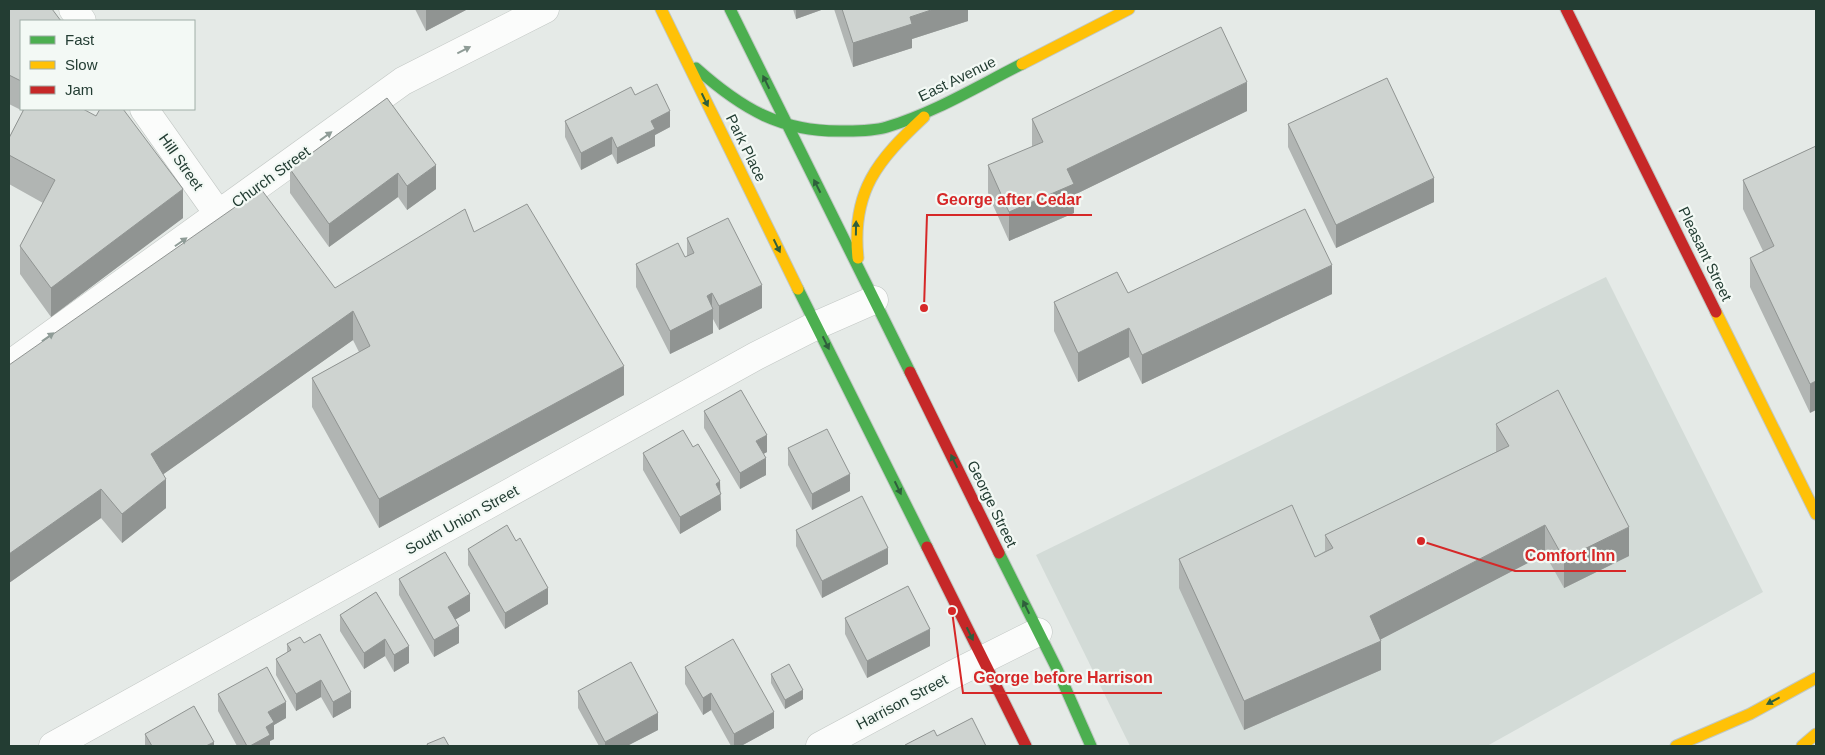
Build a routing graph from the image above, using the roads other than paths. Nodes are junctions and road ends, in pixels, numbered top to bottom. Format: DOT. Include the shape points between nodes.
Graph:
graph roads {
  1 [pos="74,9"];
  2 [pos="545,9"];
  3 [pos="661,9"];
  4 [pos="730,9"];
  5 [pos="1129,9"];
  6 [pos="1566,9"];
  7 [pos="81,20"];
  8 [pos="686,59"];
  9 [pos="932,109"];
  10 [pos="145,110"];
  11 [pos="787,126"];
  12 [pos="219,215"];
  13 [pos="862,276"];
  14 [pos="874,300"];
  15 [pos="817,325"];
  16 [pos="9,365"];
  17 [pos="1816,514"];
  18 [pos="1038,632"];
  19 [pos="983,659"];
  20 [pos="1816,678"];
  21 [pos="1816,734"];
  22 [pos="53,746"];
  23 [pos="820,746"];
  24 [pos="1026,746"];
  25 [pos="1091,746"];
  26 [pos="1676,746"];
  27 [pos="1802,746"];
  1 -- 7 [label="street"];
  12 -- 2 [label="street, Church Street, one-way" via="403,81"];
  3 -- 8 [label="main road, Park Place"];
  11 -- 4 [label="main road, one-way"];
  5 -- 9 [label="main road, East Avenue"];
  6 -- 17 [label="main road, Pleasant Street"];
  8 -- 11 [label="main road, East Avenue" via="746,108"];
  8 -- 15 [label="main road, Park Place, one-way"];
  9 -- 11 [label="main road, East Avenue" via="886,127 866,130 824,133"];
  13 -- 9 [label="main road, one-way" via="855,232 856,217 867,185 891,150"];
  10 -- 12 [label="street, Hill Street"];
  13 -- 11 [label="main road, one-way"];
  16 -- 12 [label="street, Church Street, one-way"];
  13 -- 14 [label="main road, George Street"];
  14 -- 15 [label="street, South Union Street"];
  18 -- 14 [label="main road, George Street, one-way"];
  15 -- 19 [label="main road, one-way"];
  15 -- 22 [label="street, South Union Street"];
  18 -- 19 [label="street, Harrison Street"];
  18 -- 25 [label="main road, George Street"];
  19 -- 23 [label="street, Harrison Street"];
  19 -- 24 [label="main road"];
  20 -- 26 [label="main road, one-way" via="1750,714"];
  21 -- 27 [label="main road"];
}
